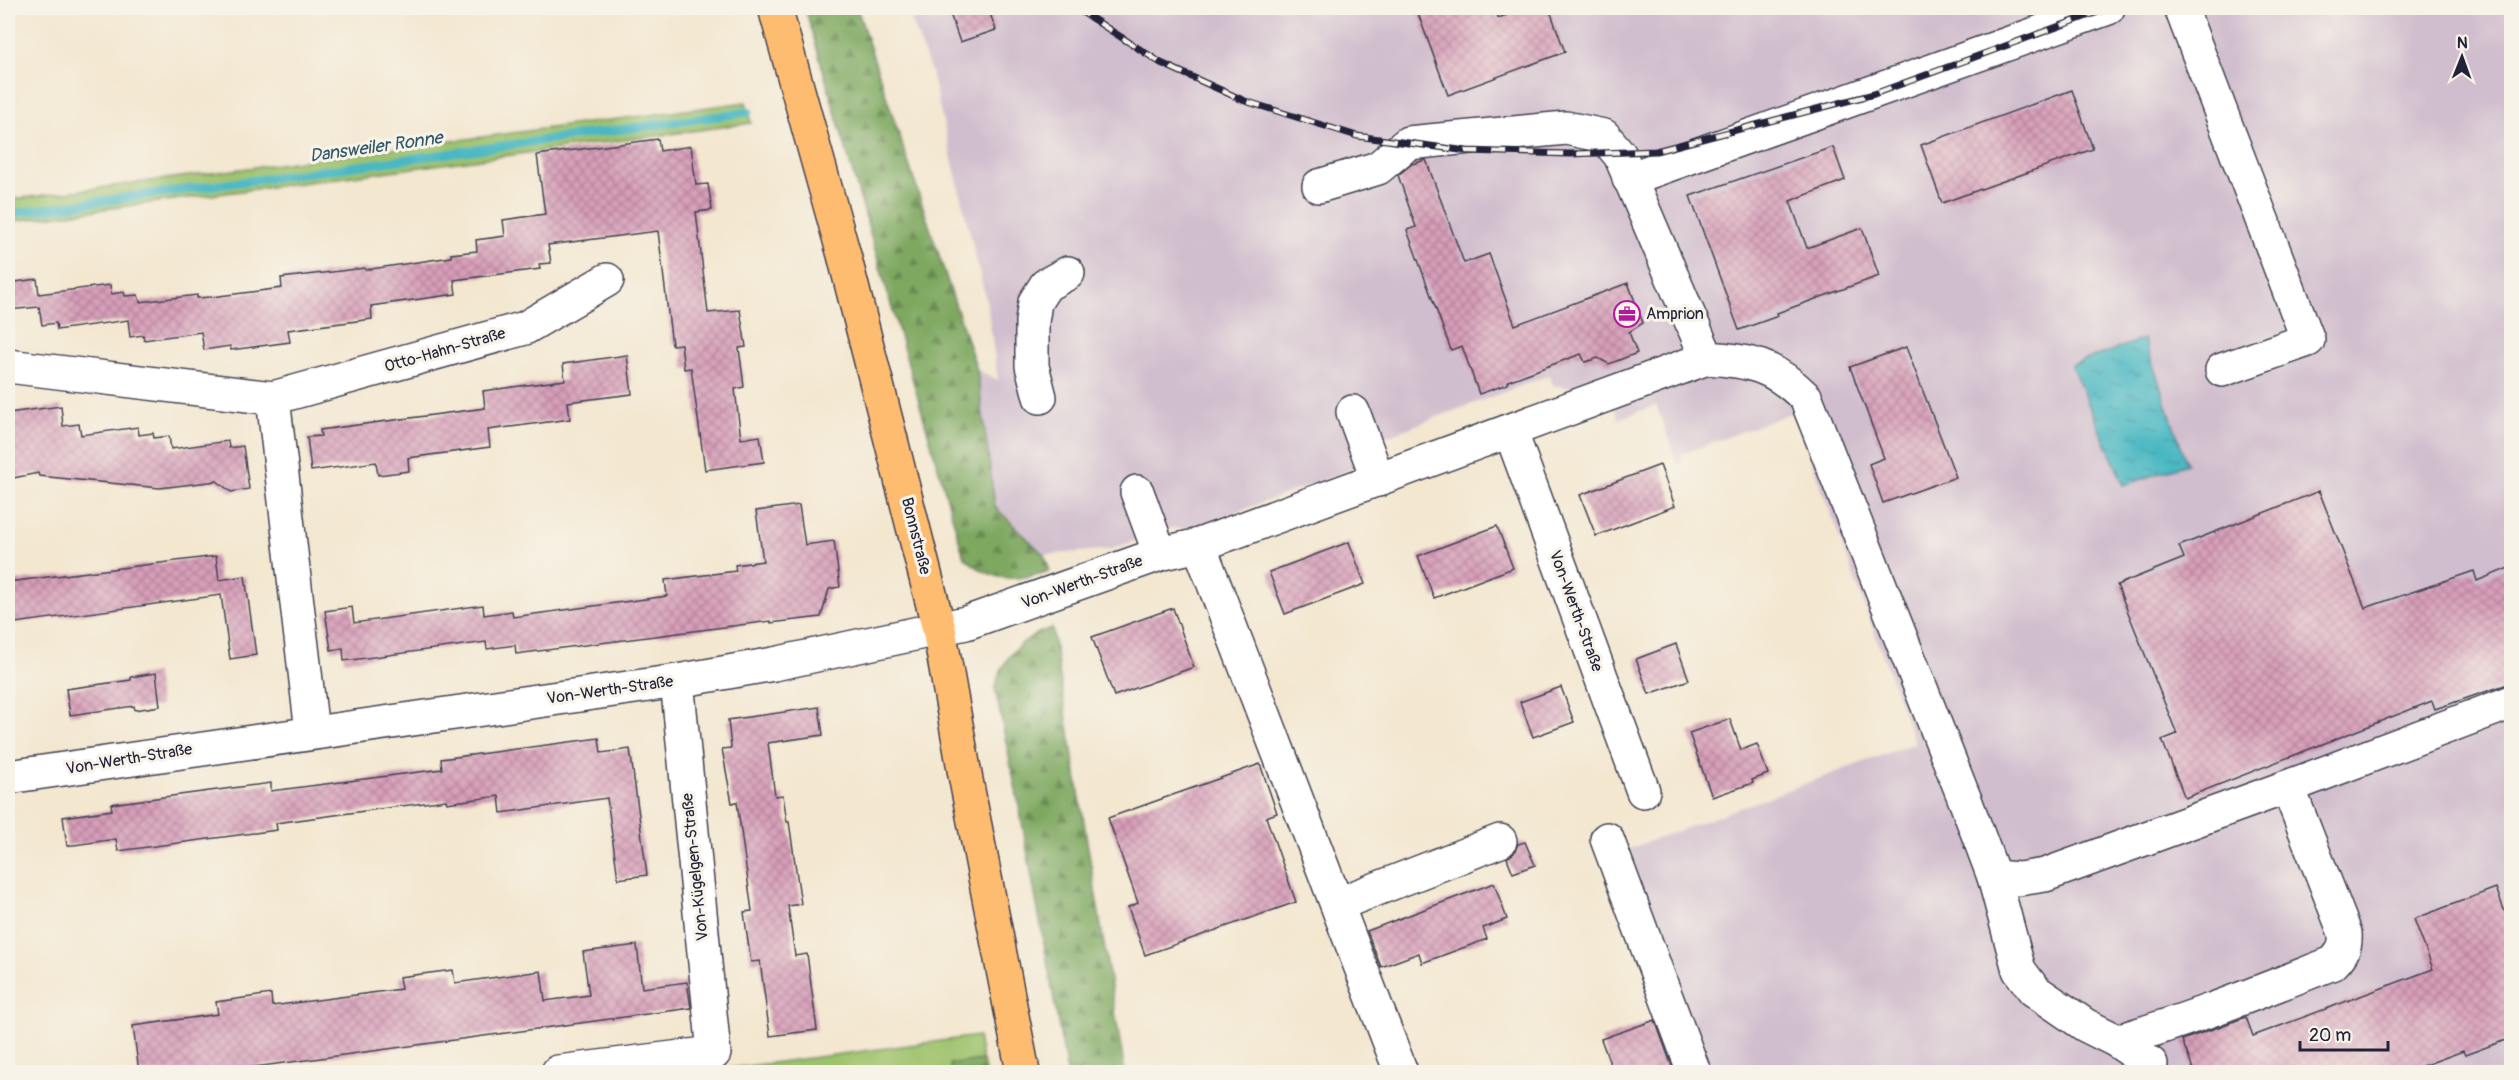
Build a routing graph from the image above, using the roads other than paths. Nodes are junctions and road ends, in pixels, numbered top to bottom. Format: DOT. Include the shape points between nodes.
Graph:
graph roads {
  1 [pos="775,8"];
  2 [pos="2108,8"];
  3 [pos="2181,8"];
  4 [pos="1629,179"];
  5 [pos="1319,186"];
  6 [pos="1068,273"];
  7 [pos="607,280"];
  8 [pos="1707,358"];
  9 [pos="8,366"];
  10 [pos="2222,370"];
  11 [pos="1040,397"];
  12 [pos="273,398"];
  13 [pos="1353,412"];
  14 [pos="1510,430"];
  15 [pos="1378,480"];
  16 [pos="1137,492"];
  17 [pos="1199,545"];
  18 [pos="1160,554"];
  19 [pos="939,629"];
  20 [pos="677,681"];
  21 [pos="2511,702"];
  22 [pos="312,732"];
  23 [pos="8,777"];
  24 [pos="2288,787"];
  25 [pos="1643,791"];
  26 [pos="1607,839"];
  27 [pos="1500,841"];
  28 [pos="1994,877"];
  29 [pos="1338,904"];
  30 [pos="2117,1041"];
  31 [pos="2151,1064"];
  32 [pos="558,1072"];
  33 [pos="1023,1072"];
  34 [pos="1401,1072"];
  35 [pos="1694,1072"];
  1 -- 19 [label="main road, Bonnstraße" via="844,255"];
  2 -- 4 [label="street"];
  3 -- 10 [label="street" via="2308,340"];
  4 -- 5 [label="street" via="1620,155 1604,136 1566,128 1408,143 1378,168"];
  4 -- 8 [label="street"];
  6 -- 11 [label="street" via="1046,285 1035,302 1032,366"];
  7 -- 12 [label="street, Otto-Hahn-Straße" via="525,328"];
  8 -- 14 [label="street, Von-Werth-Straße"];
  8 -- 28 [label="street" via="1744,360 1770,370 1806,398"];
  9 -- 12 [label="street, Otto-Hahn-Straße"];
  12 -- 22 [label="street"];
  13 -- 15 [label="street"];
  14 -- 15 [label="street, Von-Werth-Straße"];
  14 -- 25 [label="street, Von-Werth-Straße"];
  15 -- 17 [label="street, Von-Werth-Straße"];
  16 -- 18 [label="street"];
  17 -- 18 [label="street, Von-Werth-Straße"];
  17 -- 29 [label="street"];
  18 -- 19 [label="street, Von-Werth-Straße"];
  19 -- 20 [label="street, Von-Werth-Straße"];
  19 -- 33 [label="main road, Bonnstraße"];
  20 -- 22 [label="street, Von-Werth-Straße"];
  20 -- 32 [label="street, Von-Kügelgen-Straße" via="714,1053"];
  21 -- 24 [label="street"];
  22 -- 23 [label="street, Von-Werth-Straße"];
  24 -- 28 [label="street" via="2045,875"];
  24 -- 30 [label="street" via="2345,933 2341,955 2333,963 2253,994"];
  26 -- 35 [label="street"];
  27 -- 29 [label="street"];
  28 -- 30 [label="street" via="2019,970 2034,990 2085,1025"];
  29 -- 34 [label="street"];
  30 -- 31 [label="street"];
}
